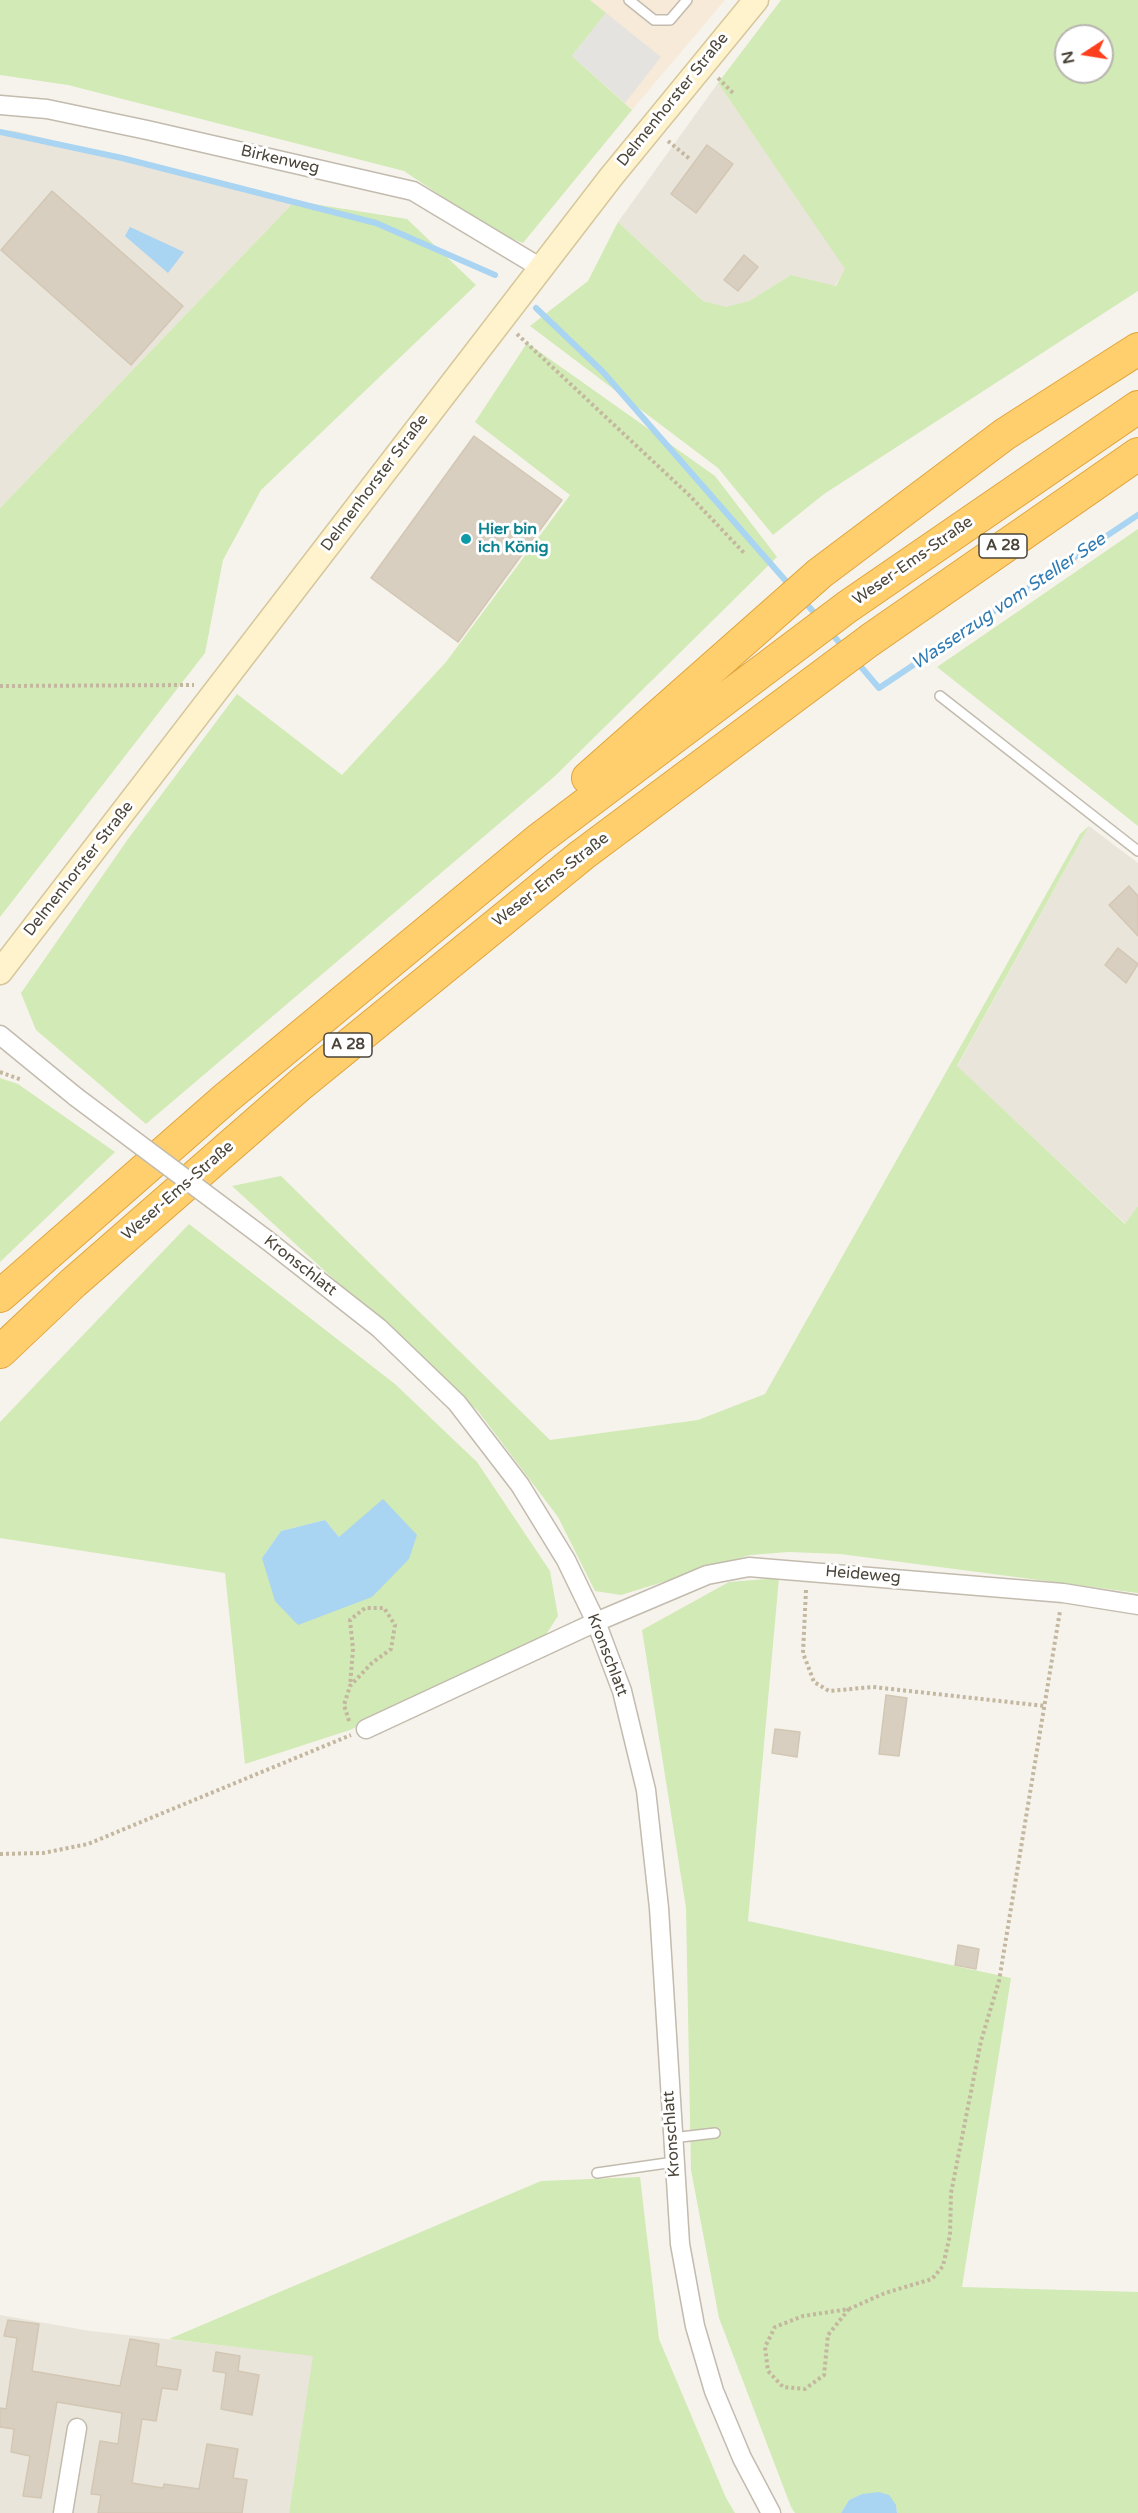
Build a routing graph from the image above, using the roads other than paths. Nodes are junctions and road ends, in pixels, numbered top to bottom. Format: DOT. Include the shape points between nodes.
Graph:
graph roads {
  1 [pos="629,0"];
  2 [pos="687,0"];
  3 [pos="756,0"];
  4 [pos="0,105"];
  5 [pos="541,268"];
  6 [pos="1138,349"];
  7 [pos="1138,407"];
  8 [pos="1138,454"];
  9 [pos="940,696"];
  10 [pos="538,840"];
  11 [pos="1138,851"];
  12 [pos="0,972"];
  13 [pos="0,1035"];
  14 [pos="0,1296"];
  15 [pos="0,1352"];
  16 [pos="1138,1605"];
  17 [pos="596,1622"];
  18 [pos="366,1729"];
  19 [pos="715,2133"];
  20 [pos="672,2138"];
  21 [pos="674,2162"];
  22 [pos="597,2172"];
  23 [pos="77,2428"];
  24 [pos="63,2513"];
  25 [pos="771,2513"];
  1 -- 2 [label="lane" via="654,20 670,20"];
  3 -- 5 [label="street, Delmenhorster Straße"];
  4 -- 5 [label="street, Birkenweg" via="47,109 413,191"];
  5 -- 12 [label="street, Delmenhorster Straße"];
  6 -- 10 [label="highway" via="1005,434 820,573 548,812"];
  7 -- 10 [label="highway, Weser-Ems-Straße / A 28" via="847,607"];
  8 -- 15 [label="highway, Weser-Ems-Straße / A 28" via="870,640 582,855 301,1084"];
  9 -- 11 [label="lane"];
  10 -- 14 [label="highway, Weser-Ems-Straße / A 28" via="226,1098"];
  13 -- 17 [label="street, Kronschlatt, bridge" via="379,1328 457,1403 520,1485 566,1560"];
  16 -- 17 [label="street, Heideweg" via="1064,1593 749,1567 707,1575"];
  17 -- 18 [label="street, Heideweg"];
  17 -- 20 [label="street, Kronschlatt" via="622,1691 646,1790 660,1908"];
  19 -- 20 [label="lane"];
  20 -- 21 [label="street, Kronschlatt"];
  21 -- 22 [label="lane"];
  21 -- 25 [label="street, Kronschlatt" via="680,2244 695,2326 714,2391"];
  23 -- 24 [label="street"];
}
